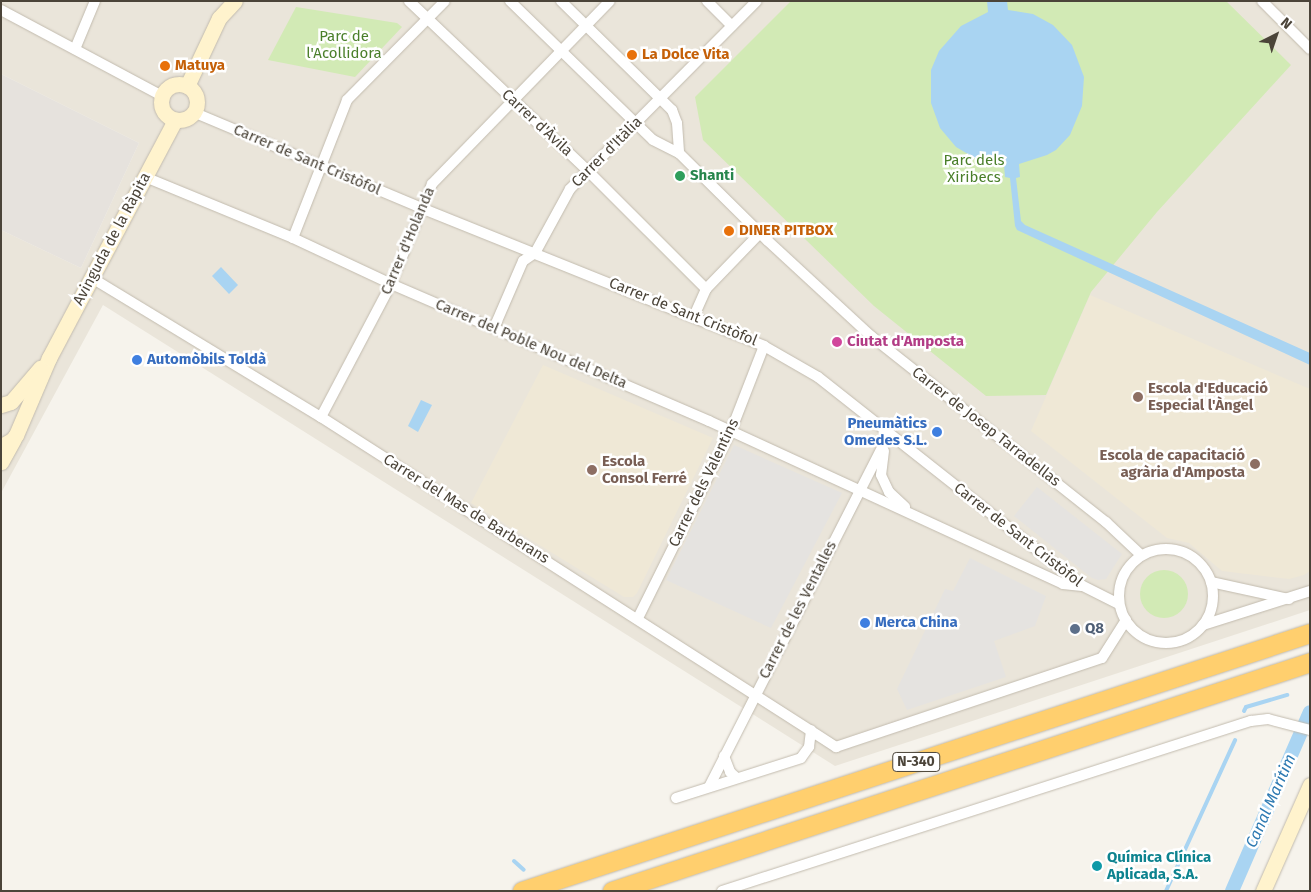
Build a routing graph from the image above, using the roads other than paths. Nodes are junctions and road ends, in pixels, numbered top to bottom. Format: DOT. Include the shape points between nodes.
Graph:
graph roads {
  1 [pos="95,1"];
  2 [pos="226,1"];
  3 [pos="235,1"];
  4 [pos="409,1"];
  5 [pos="445,1"];
  6 [pos="510,1"];
  7 [pos="560,1"];
  8 [pos="610,1"];
  9 [pos="707,1"];
  10 [pos="757,1"];
  11 [pos="1262,1"];
  12 [pos="1,10"];
  13 [pos="219,18"];
  14 [pos="428,19"];
  15 [pos="586,26"];
  16 [pos="732,26"];
  17 [pos="75,49"];
  18 [pos="1310,49"];
  19 [pos="562,51"];
  20 [pos="187,86"];
  21 [pos="162,96"];
  22 [pos="660,99"];
  23 [pos="513,100"];
  24 [pos="193,112"];
  25 [pos="175,120"];
  26 [pos="635,124"];
  27 [pos="679,153"];
  28 [pos="320,166"];
  29 [pos="588,171"];
  30 [pos="144,177"];
  31 [pos="421,208"];
  32 [pos="760,233"];
  33 [pos="293,238"];
  34 [pos="535,253"];
  35 [pos="92,278"];
  36 [pos="391,284"];
  37 [pos="706,289"];
  38 [pos="694,316"];
  39 [pos="494,328"];
  40 [pos="764,346"];
  41 [pos="50,358"];
  42 [pos="1,406"];
  43 [pos="321,417"];
  44 [pos="731,431"];
  45 [pos="17,432"];
  46 [pos="889,434"];
  47 [pos="1,446"];
  48 [pos="1,462"];
  49 [pos="860,489"];
  50 [pos="916,515"];
  51 [pos="1141,556"];
  52 [pos="1212,582"];
  53 [pos="1083,586"];
  54 [pos="1310,592"];
  55 [pos="1289,599"];
  56 [pos="1120,604"];
  57 [pos="638,618"];
  58 [pos="1126,620"];
  59 [pos="1204,625"];
  60 [pos="1310,633"];
  61 [pos="1310,662"];
  62 [pos="756,694"];
  63 [pos="811,730"];
  64 [pos="1309,730"];
  65 [pos="724,756"];
  66 [pos="737,778"];
  67 [pos="1310,785"];
  68 [pos="709,788"];
  69 [pos="676,798"];
  70 [pos="522,891"];
  71 [pos="612,891"];
  72 [pos="722,891"];
  73 [pos="1263,891"];
  1 -- 17 [label="street"];
  2 -- 13 [label="street"];
  3 -- 13 [label="street"];
  4 -- 14 [label="street, Carrer d'Àvila"];
  5 -- 14 [label="street"];
  6 -- 19 [label="street, Carrer de Josep Tarradellas"];
  7 -- 15 [label="street"];
  8 -- 15 [label="street, Carrer d'Holanda"];
  9 -- 16 [label="street"];
  10 -- 16 [label="street, Carrer d'Itàlia"];
  11 -- 18 [label="street"];
  12 -- 17 [label="street"];
  13 -- 20 [label="street"];
  14 -- 23 [label="street, Carrer d'Àvila"];
  14 -- 28 [label="street" via="347,100"];
  15 -- 19 [label="street, Carrer d'Holanda"];
  15 -- 22 [label="street"];
  16 -- 22 [label="street, Carrer d'Itàlia"];
  17 -- 21 [label="street"];
  19 -- 23 [label="street, Carrer d'Holanda"];
  19 -- 26 [label="street, Carrer de Josep Tarradellas"];
  20 -- 21 [label="street" via="170,87"];
  20 -- 24 [label="street" via="196,101"];
  21 -- 25 [label="street" via="163,110"];
  22 -- 26 [label="street, Carrer d'Itàlia"];
  22 -- 27 [label="street" via="672,110 677,123"];
  23 -- 29 [label="street, Carrer d'Àvila"];
  23 -- 31 [label="street, Carrer d'Holanda" via="432,184"];
  24 -- 25 [label="street" via="185,119"];
  24 -- 28 [label="street, Carrer de Sant Cristòfol"];
  25 -- 30 [label="street, Avinguda de la Ràpita"];
  26 -- 27 [label="street, Carrer de Josep Tarradellas" via="653,140"];
  26 -- 29 [label="street, Carrer d'Itàlia"];
  27 -- 32 [label="street, Carrer de Josep Tarradellas"];
  28 -- 31 [label="street, Carrer de Sant Cristòfol"];
  28 -- 33 [label="street"];
  29 -- 34 [label="street, Carrer d'Itàlia" via="570,190"];
  29 -- 37 [label="street, Carrer d'Àvila"];
  30 -- 33 [label="street, Carrer del Poble Nou del Delta"];
  30 -- 35 [label="street, Avinguda de la Ràpita"];
  31 -- 34 [label="street, Carrer de Sant Cristòfol"];
  31 -- 36 [label="street, Carrer d'Holanda"];
  32 -- 37 [label="street"];
  32 -- 51 [label="street, Carrer de Josep Tarradellas" via="871,336 1106,522"];
  33 -- 36 [label="street, Carrer del Poble Nou del Delta"];
  34 -- 38 [label="street, Carrer de Sant Cristòfol"];
  34 -- 39 [label="street, Carrer d'Itàlia" via="522,261"];
  35 -- 41 [label="street, Avinguda de la Ràpita"];
  35 -- 43 [label="street, Carrer del Mas de Barberans"];
  36 -- 39 [label="street, Carrer del Poble Nou del Delta"];
  36 -- 43 [label="street, Carrer d'Holanda"];
  37 -- 38 [label="street"];
  38 -- 40 [label="street, Carrer de Sant Cristòfol"];
  39 -- 44 [label="street, Carrer del Poble Nou del Delta"];
  40 -- 44 [label="street, Carrer dels Valentins"];
  40 -- 46 [label="street, Carrer de Sant Cristòfol" via="818,378"];
  41 -- 42 [label="street" via="11,402"];
  41 -- 45 [label="street"];
  42 -- 45 [label="street" via="14,413"];
  43 -- 57 [label="street, Carrer del Mas de Barberans"];
  44 -- 49 [label="street, Carrer del Poble Nou del Delta"];
  44 -- 57 [label="street, Carrer dels Valentins"];
  45 -- 47 [label="street" via="12,440"];
  45 -- 48 [label="street"];
  46 -- 49 [label="street, Carrer de les Ventalles"];
  46 -- 50 [label="street, Carrer del Poble Nou del Delta" via="881,460 881,475 889,492"];
  46 -- 53 [label="street, Carrer de Sant Cristòfol"];
  49 -- 50 [label="street, Carrer del Poble Nou del Delta"];
  49 -- 62 [label="street, Carrer de les Ventalles"];
  50 -- 53 [label="street, Carrer del Poble Nou del Delta" via="1063,584"];
  51 -- 52 [label="street" via="1168,548 1183,551 1195,558"];
  51 -- 56 [label="street" via="1123,577 1119,590"];
  52 -- 55 [label="street"];
  52 -- 59 [label="street" via="1212,604"];
  53 -- 56 [label="street, Carrer de Sant Cristòfol"];
  54 -- 55 [label="street"];
  55 -- 59 [label="street"];
  56 -- 58 [label="street"];
  57 -- 62 [label="street, Carrer del Mas de Barberans"];
  58 -- 59 [label="street" via="1145,638 1163,643 1183,640"];
  58 -- 63 [label="street, Carrer del Mas de Barberans" via="1102,658 836,747"];
  60 -- 70 [label="highway, N-340"];
  61 -- 71 [label="highway, N-340"];
  62 -- 63 [label="street, Carrer del Mas de Barberans"];
  62 -- 65 [label="street, Carrer de les Ventalles"];
  63 -- 66 [label="street" via="809,747 801,758"];
  64 -- 72 [label="street" via="1268,719 1251,721"];
  65 -- 66 [label="street" via="730,772"];
  65 -- 68 [label="street, Carrer de les Ventalles"];
  66 -- 68 [label="street"];
  67 -- 73 [label="street"];
  68 -- 69 [label="street"];
}
